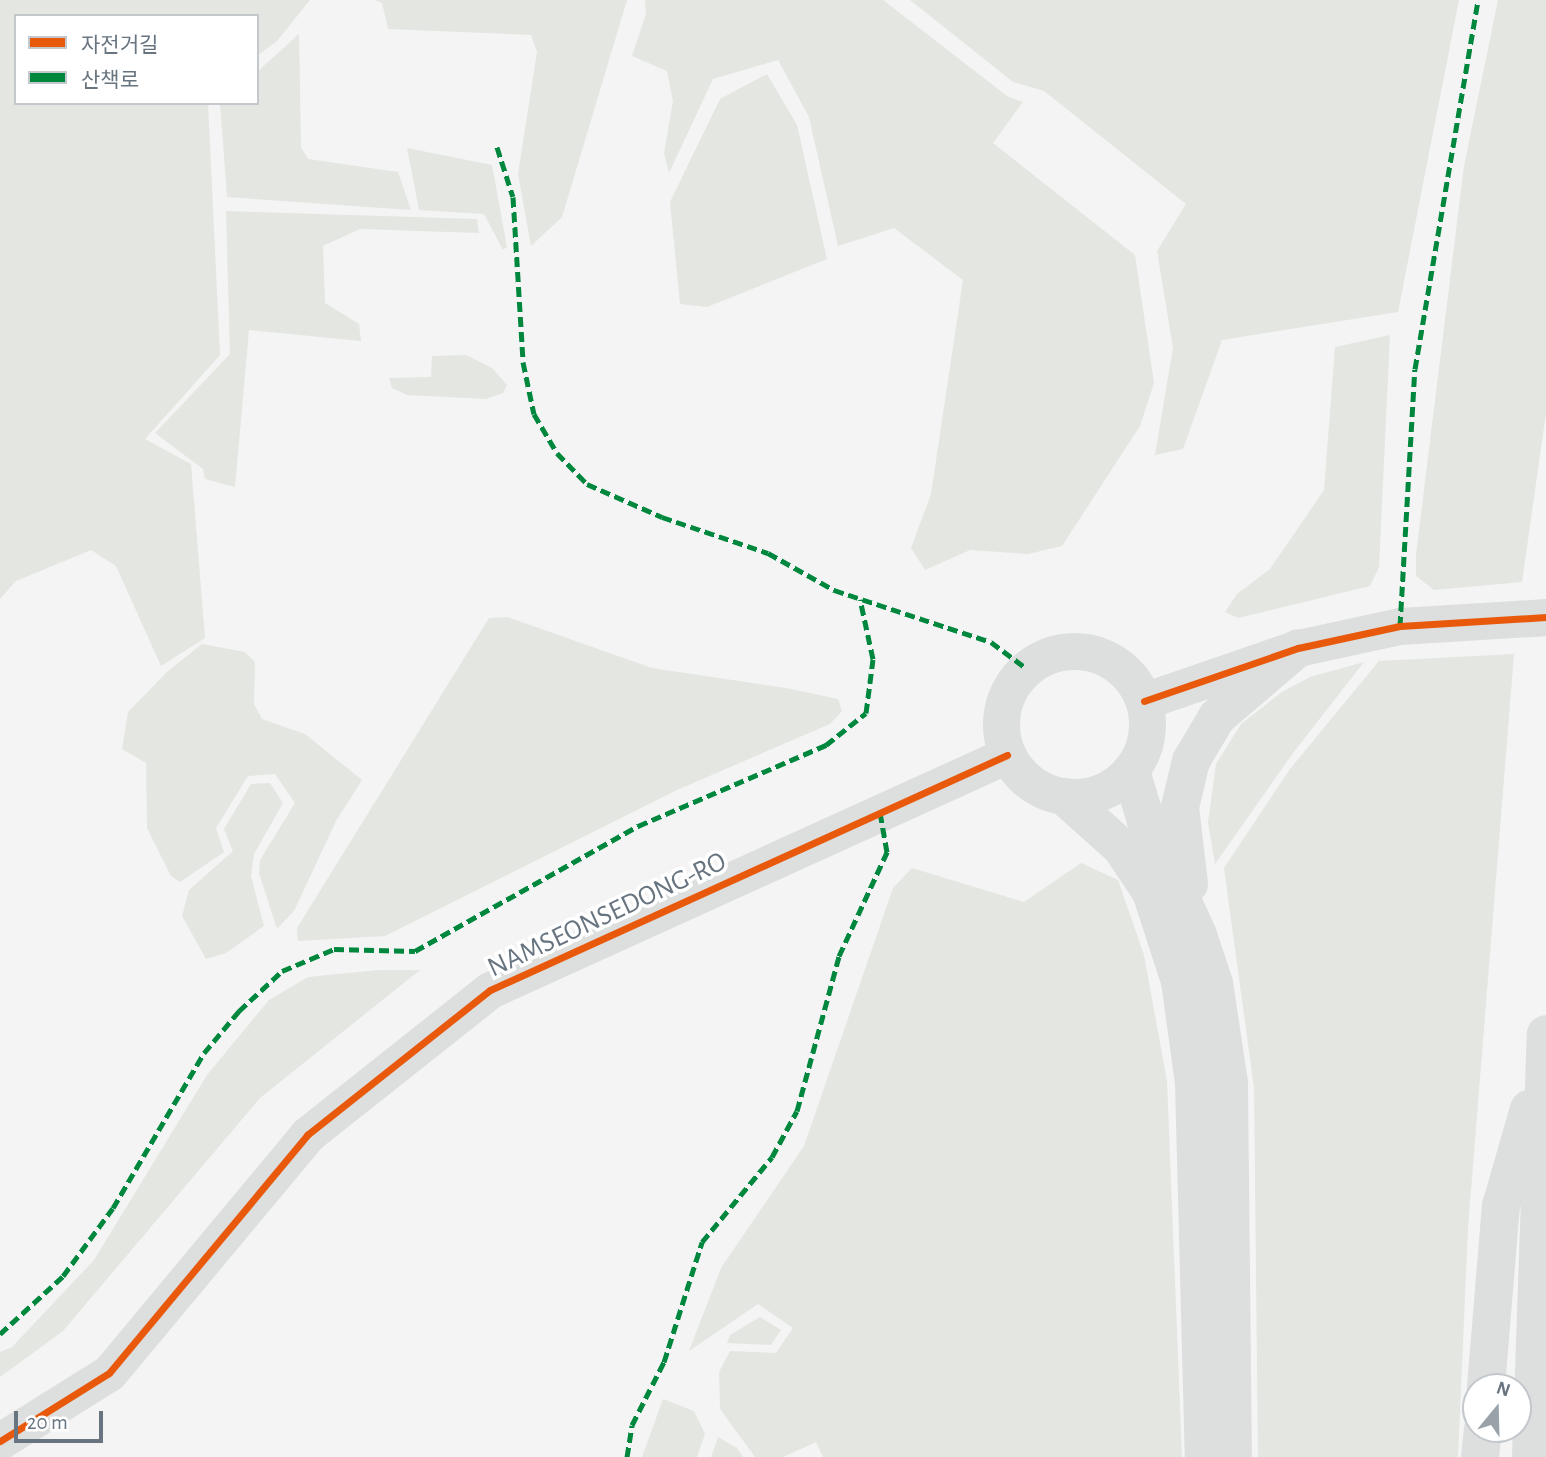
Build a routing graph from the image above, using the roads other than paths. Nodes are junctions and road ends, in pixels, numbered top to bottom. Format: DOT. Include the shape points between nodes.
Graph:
graph roads {
  1 [pos="1546,617"];
  2 [pos="1298,648"];
  3 [pos="1144,701"];
  4 [pos="1007,755"];
  5 [pos="1131,771"];
  6 [pos="1065,797"];
  7 [pos="1198,935"];
  8 [pos="1546,1034"];
  9 [pos="1545,1054"];
  10 [pos="1487,1373"];
  11 [pos="0,1441"];
  12 [pos="1204,1457"];
  13 [pos="1233,1457"];
  14 [pos="1531,1457"];
  1 -- 2 [label="street" via="1400,626"];
  2 -- 3 [label="street"];
  2 -- 7 [label="highway" via="1217,717 1191,761 1180,807"];
  3 -- 4 [label="street" via="1133,680 1116,663 1094,653 1070,650 1046,655 1010,686 1002,708 1001,732"];
  3 -- 5 [label="street" via="1148,725 1143,749"];
  4 -- 6 [label="street" via="1021,775 1042,790"];
  4 -- 11 [label="street, NAMSEONSEDONG-RO" via="490,990 307,1135 109,1373"];
  5 -- 6 [label="street" via="1101,791"];
  5 -- 7 [label="highway" via="1146,821"];
  6 -- 12 [label="highway" via="1121,847 1151,892 1180,981 1195,1095"];
  7 -- 13 [label="highway" via="1214,983 1229,1083"];
  8 -- 9 [label="highway"];
  9 -- 10 [label="highway" via="1501,1206"];
  9 -- 14 [label="highway"];
}
